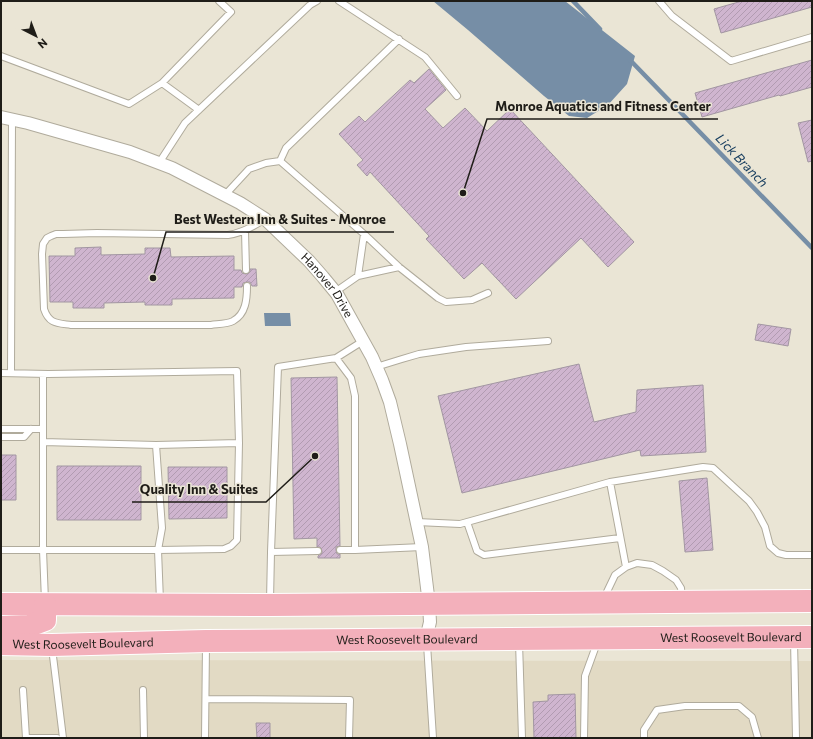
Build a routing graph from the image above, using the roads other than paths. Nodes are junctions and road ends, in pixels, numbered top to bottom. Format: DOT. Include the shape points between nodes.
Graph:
graph roads {
  1 [pos="219,1"];
  2 [pos="317,1"];
  3 [pos="339,1"];
  4 [pos="659,1"];
  5 [pos="812,37"];
  6 [pos="399,40"];
  7 [pos="1,56"];
  8 [pos="162,83"];
  9 [pos="457,96"];
  10 [pos="199,110"];
  11 [pos="6,118"];
  12 [pos="280,161"];
  13 [pos="159,163"];
  14 [pos="225,195"];
  15 [pos="265,219"];
  16 [pos="244,231"];
  17 [pos="364,234"];
  18 [pos="398,267"];
  19 [pos="246,270"];
  20 [pos="358,276"];
  21 [pos="247,286"];
  22 [pos="335,292"];
  23 [pos="488,293"];
  24 [pos="363,341"];
  25 [pos="548,342"];
  26 [pos="336,358"];
  27 [pos="376,367"];
  28 [pos="1,373"];
  29 [pos="11,373"];
  30 [pos="42,374"];
  31 [pos="1,429"];
  32 [pos="30,429"];
  33 [pos="44,429"];
  34 [pos="1,437"];
  35 [pos="43,442"];
  36 [pos="239,443"];
  37 [pos="156,445"];
  38 [pos="610,482"];
  39 [pos="417,522"];
  40 [pos="467,522"];
  41 [pos="620,538"];
  42 [pos="422,547"];
  43 [pos="1,550"];
  44 [pos="43,550"];
  45 [pos="158,550"];
  46 [pos="340,550"];
  47 [pos="355,550"];
  48 [pos="318,551"];
  49 [pos="271,552"];
  50 [pos="812,555"];
  51 [pos="626,567"];
  52 [pos="812,601"];
  53 [pos="683,602"];
  54 [pos="602,603"];
  55 [pos="1,604"];
  56 [pos="429,604"];
  57 [pos="45,605"];
  58 [pos="160,605"];
  59 [pos="270,605"];
  60 [pos="1,627"];
  61 [pos="803,637"];
  62 [pos="599,638"];
  63 [pos="426,639"];
  64 [pos="519,639"];
  65 [pos="206,641"];
  66 [pos="1,644"];
  67 [pos="52,644"];
  68 [pos="23,690"];
  69 [pos="143,690"];
  70 [pos="206,699"];
  71 [pos="26,738"];
  72 [pos="56,738"];
  73 [pos="63,738"];
  74 [pos="144,738"];
  75 [pos="205,738"];
  76 [pos="349,738"];
  77 [pos="433,738"];
  78 [pos="522,738"];
  79 [pos="584,738"];
  80 [pos="644,738"];
  81 [pos="758,738"];
  82 [pos="796,738"];
  1 -- 8 [label="lane" via="231,12"];
  2 -- 10 [label="lane"];
  3 -- 6 [label="lane"];
  4 -- 5 [label="lane" via="672,16 731,61"];
  6 -- 9 [label="lane" via="425,57"];
  6 -- 12 [label="lane" via="286,148"];
  7 -- 8 [label="lane" via="129,104"];
  8 -- 10 [label="lane"];
  10 -- 13 [label="lane" via="184,124"];
  11 -- 13 [label="street, Hanover Drive" via="130,152"];
  11 -- 29 [label="lane"];
  12 -- 14 [label="lane" via="248,170"];
  12 -- 17 [label="lane"];
  13 -- 14 [label="street, Hanover Drive"];
  14 -- 15 [label="street, Hanover Drive"];
  15 -- 16 [label="lane"];
  15 -- 22 [label="street, Hanover Drive" via="309,261"];
  16 -- 19 [label="lane"];
  16 -- 21 [label="lane" via="228,235 91,233 51,236 43,244 42,254 44,309 52,321 72,325 221,324 234,321 241,313 247,300"];
  17 -- 18 [label="lane"];
  17 -- 20 [label="lane"];
  18 -- 20 [label="lane"];
  18 -- 23 [label="lane" via="446,302 472,300"];
  20 -- 22 [label="lane"];
  22 -- 24 [label="street, Hanover Drive"];
  24 -- 26 [label="lane"];
  24 -- 27 [label="street, Hanover Drive"];
  25 -- 27 [label="lane" via="466,347 419,354"];
  26 -- 47 [label="lane" via="350,378 355,396"];
  26 -- 49 [label="lane" via="278,367"];
  27 -- 39 [label="street, Hanover Drive" via="390,402"];
  28 -- 29 [label="lane"];
  29 -- 30 [label="lane"];
  30 -- 33 [label="lane"];
  30 -- 36 [label="lane" via="237,371"];
  31 -- 32 [label="lane"];
  32 -- 33 [label="lane"];
  32 -- 34 [label="lane" via="24,437"];
  33 -- 35 [label="lane"];
  35 -- 37 [label="lane"];
  35 -- 44 [label="lane"];
  36 -- 37 [label="lane"];
  36 -- 45 [label="lane" via="237,540 224,549"];
  37 -- 45 [label="lane" via="162,528"];
  38 -- 40 [label="lane"];
  38 -- 41 [label="lane"];
  38 -- 50 [label="lane" via="703,467 713,468 749,501 765,527 770,546 786,556"];
  39 -- 40 [label="lane"];
  39 -- 42 [label="street, Hanover Drive"];
  40 -- 41 [label="lane" via="477,551 484,555"];
  41 -- 51 [label="lane"];
  42 -- 47 [label="lane"];
  42 -- 56 [label="street, Hanover Drive"];
  43 -- 44 [label="lane"];
  44 -- 45 [label="lane"];
  44 -- 57 [label="lane"];
  45 -- 58 [label="lane"];
  46 -- 47 [label="lane"];
  48 -- 49 [label="lane"];
  49 -- 59 [label="lane"];
  51 -- 53 [label="lane" via="637,563 652,565 663,571 676,580 681,588"];
  51 -- 54 [label="lane" via="615,575"];
  52 -- 53 [label="highway"];
  53 -- 54 [label="highway"];
  54 -- 56 [label="highway"];
  55 -- 57 [label="highway"];
  56 -- 59 [label="highway"];
  56 -- 63 [label="street, Hanover Drive" via="430,622"];
  57 -- 58 [label="highway"];
  57 -- 60 [label="highway" via="45,620 29,626"];
  58 -- 59 [label="highway"];
  61 -- 62 [label="highway, West Roosevelt Boulevard"];
  61 -- 82 [label="lane"];
  62 -- 64 [label="highway, West Roosevelt Boulevard"];
  62 -- 79 [label="lane" via="585,676"];
  63 -- 64 [label="highway, West Roosevelt Boulevard"];
  63 -- 65 [label="highway, West Roosevelt Boulevard"];
  63 -- 77 [label="lane"];
  64 -- 78 [label="lane"];
  65 -- 67 [label="highway, West Roosevelt Boulevard"];
  65 -- 70 [label="lane"];
  66 -- 67 [label="highway, West Roosevelt Boulevard"];
  67 -- 73 [label="lane"];
  68 -- 71 [label="lane"];
  69 -- 74 [label="lane"];
  70 -- 75 [label="lane"];
  70 -- 76 [label="lane" via="350,700"];
  71 -- 72 [label="lane"];
  80 -- 81 [label="lane" via="644,730 656,710 685,706 739,706 752,717"];
}
